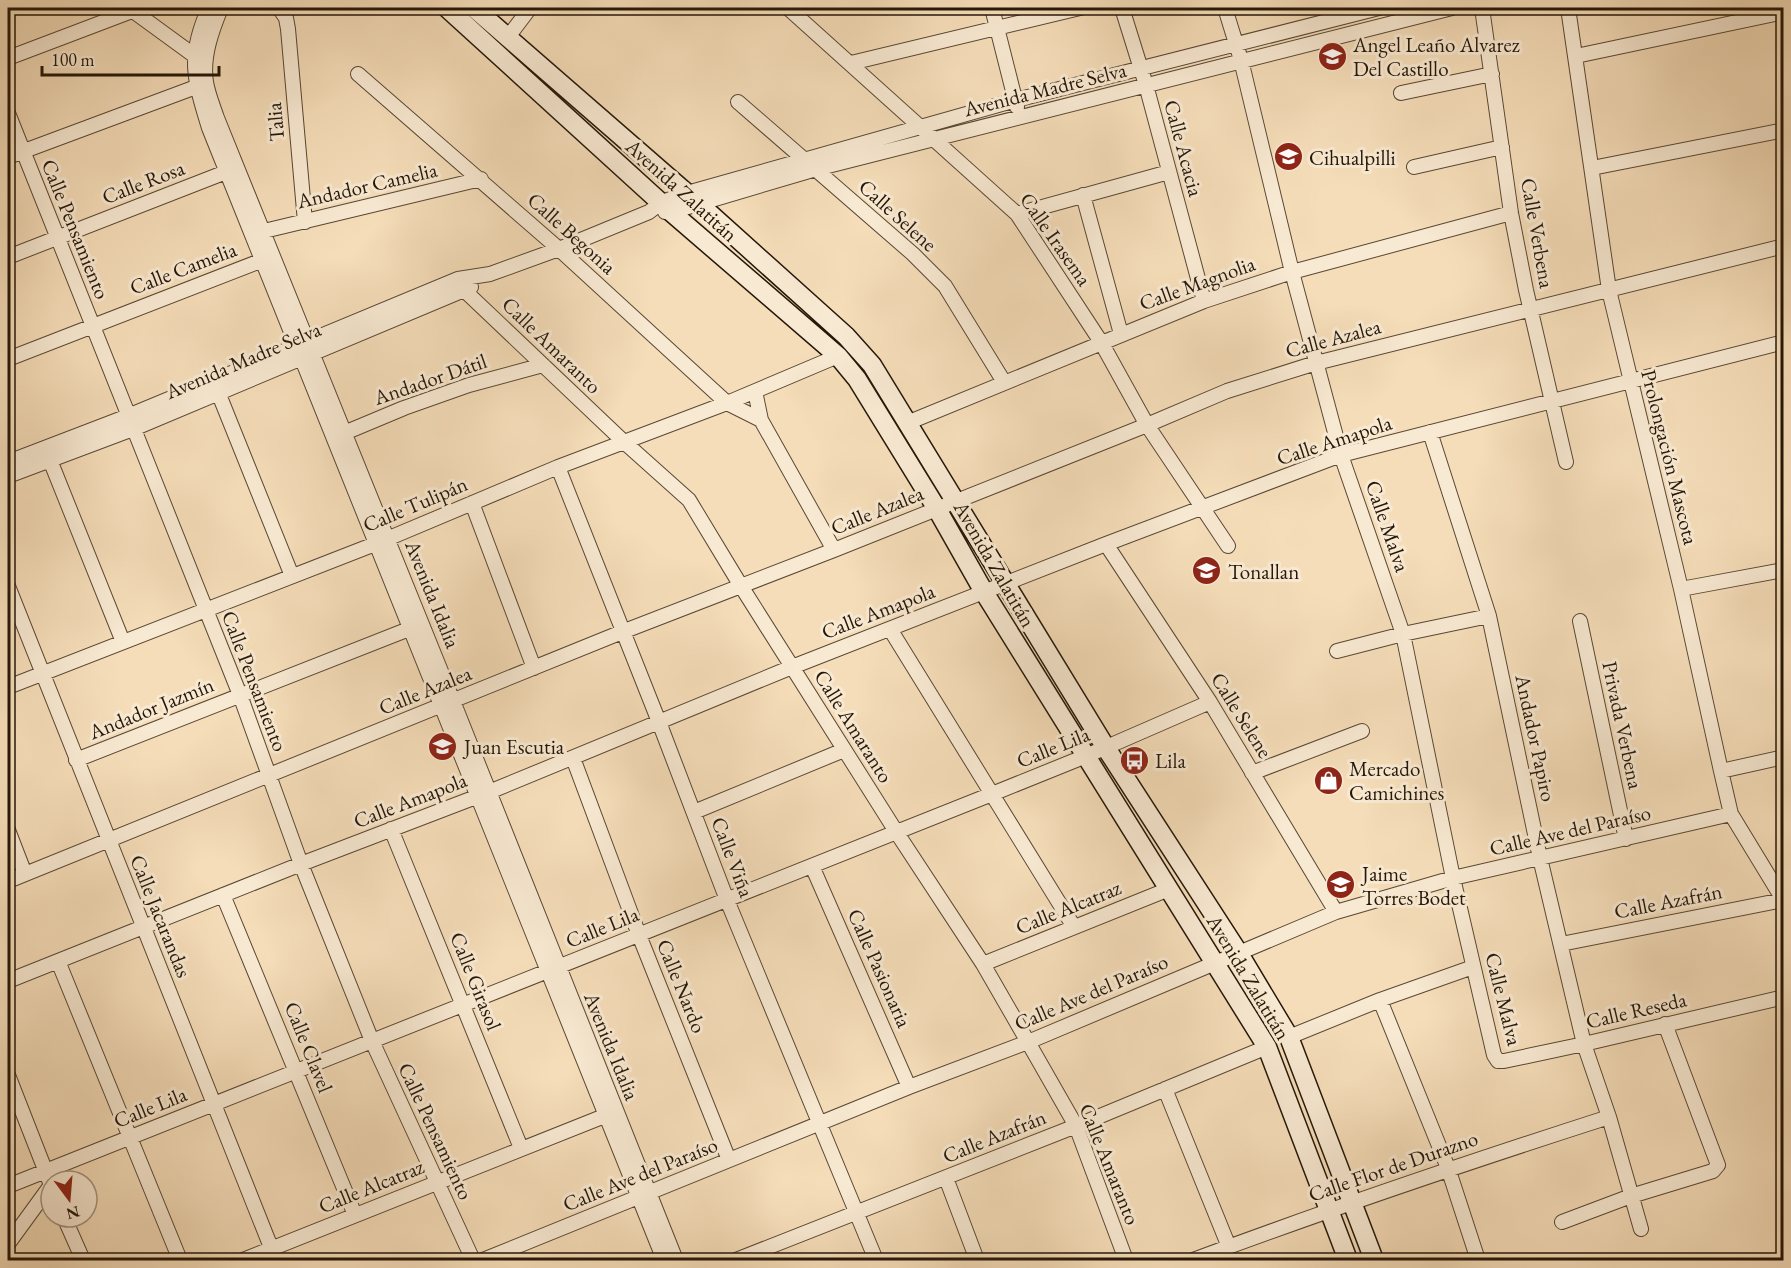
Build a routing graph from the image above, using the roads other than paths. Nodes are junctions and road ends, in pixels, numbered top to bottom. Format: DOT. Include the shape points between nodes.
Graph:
graph roads {
  1 [pos="209,8"];
  2 [pos="221,8"];
  3 [pos="447,8"];
  4 [pos="474,8"];
  5 [pos="530,8"];
  6 [pos="789,8"];
  7 [pos="992,8"];
  8 [pos="1080,8"];
  9 [pos="1122,8"];
  10 [pos="1225,8"];
  11 [pos="1379,8"];
  12 [pos="1452,8"];
  13 [pos="1482,8"];
  14 [pos="1568,8"];
  15 [pos="131,9"];
  16 [pos="1784,12"];
  17 [pos="282,13"];
  18 [pos="997,28"];
  19 [pos="507,37"];
  20 [pos="1236,43"];
  21 [pos="1576,56"];
  22 [pos="8,58"];
  23 [pos="200,59"];
  24 [pos="1241,60"];
  25 [pos="851,63"];
  26 [pos="1140,68"];
  27 [pos="358,74"];
  28 [pos="1492,74"];
  29 [pos="201,85"];
  30 [pos="1146,85"];
  31 [pos="1401,93"];
  32 [pos="1016,100"];
  33 [pos="738,102"];
  34 [pos="8,113"];
  35 [pos="1020,117"];
  36 [pos="922,127"];
  37 [pos="1784,130"];
  38 [pos="936,139"];
  39 [pos="1502,147"];
  40 [pos="22,151"];
  41 [pos="8,157"];
  42 [pos="803,159"];
  43 [pos="1414,167"];
  44 [pos="1592,168"];
  45 [pos="816,170"];
  46 [pos="226,172"];
  47 [pos="1169,172"];
  48 [pos="481,179"];
  49 [pos="1083,195"];
  50 [pos="692,198"];
  51 [pos="661,209"];
  52 [pos="1511,213"];
  53 [pos="1017,214"];
  54 [pos="305,222"];
  55 [pos="264,231"];
  56 [pos="57,238"];
  57 [pos="1784,246"];
  58 [pos="559,249"];
  59 [pos="8,257"];
  60 [pos="267,258"];
  61 [pos="1292,272"];
  62 [pos="461,285"];
  63 [pos="1609,290"];
  64 [pos="1203,301"];
  65 [pos="1530,308"];
  66 [pos="92,326"];
  67 [pos="1121,334"];
  68 [pos="1101,342"];
  69 [pos="1784,342"];
  70 [pos="304,350"];
  71 [pos="838,356"];
  72 [pos="8,359"];
  73 [pos="1316,363"];
  74 [pos="543,365"];
  75 [pos="1630,380"];
  76 [pos="1004,382"];
  77 [pos="755,391"];
  78 [pos="218,392"];
  79 [pos="727,402"];
  80 [pos="1551,402"];
  81 [pos="761,420"];
  82 [pos="130,423"];
  83 [pos="907,423"];
  84 [pos="1147,425"];
  85 [pos="1430,432"];
  86 [pos="338,435"];
  87 [pos="623,441"];
  88 [pos="1341,455"];
  89 [pos="51,460"];
  90 [pos="8,462"];
  91 [pos="1566,462"];
  92 [pos="558,467"];
  93 [pos="8,476"];
  94 [pos="955,501"];
  95 [pos="472,503"];
  96 [pos="1202,508"];
  97 [pos="937,509"];
  98 [pos="381,541"];
  99 [pos="1106,544"];
  100 [pos="1228,546"];
  101 [pos="834,550"];
  102 [pos="1784,570"];
  103 [pos="292,576"];
  104 [pos="1005,584"];
  105 [pos="8,586"];
  106 [pos="741,586"];
  107 [pos="1681,589"];
  108 [pos="984,592"];
  109 [pos="204,608"];
  110 [pos="1489,616"];
  111 [pos="1580,621"];
  112 [pos="409,629"];
  113 [pos="890,629"];
  114 [pos="622,632"];
  115 [pos="1403,634"];
  116 [pos="123,642"];
  117 [pos="1337,651"];
  118 [pos="792,667"];
  119 [pos="534,668"];
  120 [pos="42,673"];
  121 [pos="8,687"];
  122 [pos="240,695"];
  123 [pos="1210,702"];
  124 [pos="447,704"];
  125 [pos="659,722"];
  126 [pos="1362,730"];
  127 [pos="1106,748"];
  128 [pos="844,750"];
  129 [pos="1086,756"];
  130 [pos="1784,757"];
  131 [pos="573,758"];
  132 [pos="76,760"];
  133 [pos="1721,771"];
  134 [pos="1252,773"];
  135 [pos="269,775"];
  136 [pos="484,794"];
  137 [pos="992,794"];
  138 [pos="693,812"];
  139 [pos="1731,814"];
  140 [pos="391,829"];
  141 [pos="8,830"];
  142 [pos="897,833"];
  143 [pos="1626,839"];
  144 [pos="108,840"];
  145 [pos="1540,858"];
  146 [pos="301,864"];
  147 [pos="812,866"];
  148 [pos="25,874"];
  149 [pos="1453,878"];
  150 [pos="8,881"];
  151 [pos="1169,889"];
  152 [pos="223,895"];
  153 [pos="727,900"];
  154 [pos="1783,900"];
  155 [pos="1336,912"];
  156 [pos="143,927"];
  157 [pos="1074,927"];
  158 [pos="639,935"];
  159 [pos="1562,944"];
  160 [pos="1238,952"];
  161 [pos="58,961"];
  162 [pos="1215,963"];
  163 [pos="983,964"];
  164 [pos="1473,967"];
  165 [pos="553,970"];
  166 [pos="8,981"];
  167 [pos="1784,997"];
  168 [pos="1380,1000"];
  169 [pos="463,1005"];
  170 [pos="1665,1024"];
  171 [pos="1289,1036"];
  172 [pos="372,1041"];
  173 [pos="1028,1042"];
  174 [pos="1584,1044"];
  175 [pos="1267,1047"];
  176 [pos="1498,1061"];
  177 [pos="296,1071"];
  178 [pos="8,1074"];
  179 [pos="909,1087"];
  180 [pos="1165,1089"];
  181 [pos="214,1104"];
  182 [pos="610,1113"];
  183 [pos="1609,1117"];
  184 [pos="820,1124"];
  185 [pos="1076,1126"];
  186 [pos="130,1137"];
  187 [pos="521,1148"];
  188 [pos="729,1160"];
  189 [pos="1448,1168"];
  190 [pos="44,1169"];
  191 [pos="50,1169"];
  192 [pos="39,1173"];
  193 [pos="946,1178"];
  194 [pos="437,1182"];
  195 [pos="8,1186"];
  196 [pos="643,1195"];
  197 [pos="1631,1196"];
  198 [pos="39,1201"];
  199 [pos="1352,1202"];
  200 [pos="1329,1209"];
  201 [pos="857,1213"];
  202 [pos="355,1215"];
  203 [pos="1562,1222"];
  204 [pos="69,1229"];
  205 [pos="1641,1229"];
  206 [pos="8,1244"];
  207 [pos="1229,1247"];
  208 [pos="771,1254"];
  209 [pos="274,1255"];
  210 [pos="83,1260"];
  211 [pos="180,1260"];
  212 [pos="243,1260"];
  213 [pos="473,1260"];
  214 [pos="483,1260"];
  215 [pos="664,1260"];
  216 [pos="676,1260"];
  217 [pos="736,1260"];
  218 [pos="876,1260"];
  219 [pos="977,1260"];
  220 [pos="1126,1260"];
  221 [pos="1193,1260"];
  222 [pos="1348,1260"];
  223 [pos="1374,1260"];
  224 [pos="1478,1260"];
  1 -- 23 [label="street, Avenida Idalia" via="196,40"];
  2 -- 23 [label="street, Avenida Idalia"];
  3 -- 51 [label="street, Avenida Zalatitán"];
  4 -- 19 [label="street, Avenida Zalatitán"];
  5 -- 19 [label="street"];
  6 -- 25 [label="street, Calle Irasema"];
  7 -- 18 [label="street"];
  8 -- 18 [label="street"];
  9 -- 26 [label="street, Calle Acacia"];
  10 -- 20 [label="street, Calle Malva"];
  11 -- 20 [label="street, Avenida Madre Selva"];
  12 -- 24 [label="street, Avenida Madre Selva"];
  13 -- 28 [label="street, Calle Verbena"];
  14 -- 21 [label="street, Prolongación Mascota"];
  15 -- 22 [label="street"];
  15 -- 23 [label="street"];
  16 -- 21 [label="street"];
  17 -- 54 [label="street, Talia" via="288,28"];
  18 -- 25 [label="street"];
  18 -- 32 [label="street"];
  19 -- 50 [label="street, Avenida Zalatitán"];
  20 -- 24 [label="street, Calle Malva"];
  20 -- 26 [label="street, Avenida Madre Selva"];
  21 -- 44 [label="street, Prolongación Mascota"];
  23 -- 29 [label="street, Avenida Idalia"];
  24 -- 30 [label="street, Avenida Madre Selva"];
  24 -- 61 [label="street, Calle Malva"];
  25 -- 36 [label="street, Calle Irasema"];
  26 -- 30 [label="street, Calle Acacia"];
  26 -- 32 [label="street, Avenida Madre Selva"];
  27 -- 48 [label="street, Calle Begonia"];
  28 -- 31 [label="street"];
  28 -- 39 [label="street, Calle Verbena"];
  29 -- 40 [label="street"];
  29 -- 46 [label="street, Avenida Idalia" via="209,128"];
  29 -- 55 [label="street, Avenida Idalia"];
  30 -- 35 [label="street, Avenida Madre Selva"];
  30 -- 47 [label="street, Calle Acacia"];
  32 -- 35 [label="street"];
  32 -- 36 [label="street, Avenida Madre Selva"];
  33 -- 42 [label="street, Calle Selene"];
  34 -- 40 [label="street, Calle Pensamiento"];
  35 -- 38 [label="street, Avenida Madre Selva"];
  36 -- 38 [label="street, Calle Irasema"];
  36 -- 42 [label="street, Avenida Madre Selva"];
  37 -- 44 [label="street"];
  38 -- 45 [label="street, Avenida Madre Selva"];
  38 -- 53 [label="street, Calle Irasema"];
  39 -- 43 [label="street"];
  39 -- 52 [label="street, Calle Verbena"];
  40 -- 41 [label="street"];
  40 -- 56 [label="street, Calle Pensamiento"];
  42 -- 45 [label="street, Calle Selene"];
  42 -- 50 [label="street, Avenida Madre Selva"];
  44 -- 63 [label="street, Prolongación Mascota"];
  45 -- 50 [label="street, Avenida Madre Selva"];
  45 -- 76 [label="street, Calle Selene" via="945,286"];
  46 -- 56 [label="street, Calle Rosa"];
  46 -- 60 [label="street, Avenida Idalia"];
  47 -- 49 [label="street"];
  47 -- 64 [label="street, Calle Acacia"];
  48 -- 54 [label="street, Andador Camelia"];
  48 -- 58 [label="street, Calle Begonia"];
  49 -- 53 [label="street"];
  49 -- 67 [label="street"];
  50 -- 51 [label="street, Avenida Madre Selva"];
  50 -- 83 [label="street, Avenida Zalatitán" via="846,336 872,365"];
  51 -- 58 [label="street, Avenida Madre Selva"];
  51 -- 71 [label="street, Avenida Zalatitán"];
  52 -- 61 [label="street, Calle Magnolia"];
  52 -- 65 [label="street, Calle Verbena"];
  53 -- 68 [label="street, Calle Irasema"];
  54 -- 55 [label="street, Andador Camelia"];
  55 -- 60 [label="street, Avenida Idalia"];
  56 -- 59 [label="street, Calle Rosa"];
  56 -- 66 [label="street, Calle Pensamiento"];
  57 -- 63 [label="street, Calle Azalea"];
  58 -- 62 [label="street, Avenida Madre Selva"];
  58 -- 79 [label="street, Calle Begonia"];
  60 -- 66 [label="street, Calle Camelia"];
  60 -- 70 [label="street, Avenida Idalia"];
  61 -- 64 [label="street, Calle Magnolia"];
  61 -- 73 [label="street, Calle Malva"];
  62 -- 70 [label="street, Avenida Madre Selva"];
  62 -- 74 [label="street, Calle Amaranto"];
  63 -- 65 [label="street, Calle Azalea"];
  63 -- 75 [label="street, Prolongación Mascota"];
  64 -- 67 [label="street, Calle Magnolia"];
  65 -- 73 [label="street, Calle Azalea"];
  65 -- 80 [label="street, Calle Verbena"];
  66 -- 72 [label="street, Calle Camelia"];
  66 -- 82 [label="street, Calle Pensamiento"];
  67 -- 68 [label="street, Calle Magnolia"];
  68 -- 76 [label="street, Calle Magnolia"];
  68 -- 84 [label="street, Calle Irasema"];
  69 -- 75 [label="street, Calle Amapola"];
  70 -- 78 [label="street, Avenida Madre Selva"];
  70 -- 82 [label="street, Avenida Madre Selva"];
  70 -- 86 [label="street, Avenida Idalia"];
  71 -- 77 [label="street, Calle Tulipán"];
  71 -- 97 [label="street, Avenida Zalatitán" via="857,379"];
  73 -- 84 [label="street, Calle Azalea" via="1227,391"];
  73 -- 88 [label="street, Calle Malva"];
  74 -- 86 [label="street, Andador Dátil" via="469,385"];
  74 -- 87 [label="street, Calle Amaranto"];
  75 -- 80 [label="street, Calle Amapola"];
  75 -- 107 [label="street, Prolongación Mascota"];
  76 -- 83 [label="street, Calle Magnolia"];
  77 -- 79 [label="street, Calle Tulipán"];
  77 -- 81 [label="street"];
  78 -- 82 [label="street, Avenida Madre Selva"];
  78 -- 103 [label="street"];
  79 -- 81 [label="street, Calle Begonia"];
  79 -- 87 [label="street, Calle Tulipán"];
  80 -- 85 [label="street, Calle Amapola"];
  80 -- 91 [label="street, Calle Verbena"];
  81 -- 101 [label="street"];
  82 -- 89 [label="street, Avenida Madre Selva"];
  82 -- 90 [label="street, Avenida Madre Selva"];
  82 -- 109 [label="street, Calle Pensamiento"];
  83 -- 94 [label="street, Avenida Zalatitán"];
  84 -- 94 [label="street, Calle Azalea"];
  84 -- 96 [label="street, Calle Irasema"];
  85 -- 88 [label="street, Calle Amapola"];
  85 -- 110 [label="street, Andador Papiro"];
  86 -- 98 [label="street, Avenida Idalia"];
  87 -- 92 [label="street, Calle Tulipán"];
  87 -- 106 [label="street, Calle Amaranto" via="689,500"];
  88 -- 96 [label="street, Calle Amapola"];
  88 -- 115 [label="street, Calle Malva"];
  89 -- 93 [label="street, Avenida Madre Selva"];
  89 -- 116 [label="street"];
  92 -- 95 [label="street, Calle Tulipán"];
  92 -- 114 [label="street, Calle Viña"];
  94 -- 97 [label="street, Calle Azalea"];
  94 -- 104 [label="street, Avenida Zalatitán"];
  95 -- 98 [label="street, Calle Tulipán"];
  95 -- 119 [label="street"];
  96 -- 99 [label="street, Calle Amapola"];
  96 -- 100 [label="street, Calle Irasema"];
  97 -- 101 [label="street, Calle Azalea"];
  97 -- 108 [label="street, Avenida Zalatitán"];
  98 -- 103 [label="street, Calle Tulipán"];
  98 -- 112 [label="street, Avenida Idalia"];
  98 -- 124 [label="street, Avenida Idalia"];
  99 -- 104 [label="street, Calle Amapola"];
  99 -- 123 [label="street, Calle Selene"];
  101 -- 106 [label="street, Calle Azalea"];
  102 -- 107 [label="street"];
  103 -- 109 [label="street, Calle Tulipán"];
  104 -- 108 [label="street, Calle Amapola"];
  104 -- 127 [label="street, Avenida Zalatitán"];
  105 -- 120 [label="street, Calle Jacarandas"];
  106 -- 114 [label="street, Calle Azalea"];
  106 -- 118 [label="street, Calle Amaranto"];
  107 -- 133 [label="street, Prolongación Mascota"];
  108 -- 113 [label="street, Calle Amapola"];
  108 -- 129 [label="street, Avenida Zalatitán"];
  109 -- 116 [label="street, Calle Tulipán"];
  109 -- 122 [label="street, Calle Pensamiento"];
  110 -- 115 [label="street"];
  110 -- 145 [label="street, Andador Papiro"];
  111 -- 143 [label="street, Privada Verbena"];
  112 -- 122 [label="street, Andador Jazmín"];
  112 -- 124 [label="street, Avenida Idalia"];
  113 -- 118 [label="street, Calle Amapola"];
  113 -- 137 [label="street"];
  114 -- 119 [label="street, Calle Azalea"];
  114 -- 125 [label="street, Calle Viña"];
  115 -- 117 [label="street"];
  115 -- 149 [label="street, Calle Malva"];
  116 -- 120 [label="street, Calle Tulipán"];
  118 -- 125 [label="street, Calle Amapola"];
  118 -- 128 [label="street, Calle Amaranto"];
  119 -- 124 [label="street, Calle Azalea"];
  120 -- 121 [label="street, Calle Tulipán"];
  120 -- 132 [label="street, Calle Jacarandas"];
  122 -- 132 [label="street, Andador Jazmín"];
  122 -- 135 [label="street, Calle Pensamiento"];
  123 -- 127 [label="street, Calle Lila"];
  123 -- 134 [label="street, Calle Selene"];
  124 -- 135 [label="street, Calle Azalea"];
  124 -- 136 [label="street, Avenida Idalia"];
  125 -- 131 [label="street, Calle Amapola"];
  125 -- 138 [label="street, Calle Viña"];
  126 -- 134 [label="street"];
  127 -- 129 [label="street, Calle Lila"];
  127 -- 160 [label="street, Avenida Zalatitán"];
  128 -- 138 [label="street"];
  128 -- 142 [label="street, Calle Amaranto"];
  129 -- 137 [label="street, Calle Lila"];
  129 -- 151 [label="street, Avenida Zalatitán"];
  130 -- 133 [label="street"];
  131 -- 136 [label="street, Calle Amapola"];
  131 -- 158 [label="street, Calle Nardo"];
  132 -- 144 [label="street, Calle Jacarandas"];
  133 -- 139 [label="street, Prolongación Mascota"];
  134 -- 155 [label="street, Calle Selene"];
  135 -- 144 [label="street, Calle Azalea"];
  135 -- 146 [label="street, Calle Pensamiento"];
  136 -- 140 [label="street, Calle Amapola"];
  136 -- 165 [label="street, Avenida Idalia"];
  137 -- 142 [label="street, Calle Lila"];
  137 -- 157 [label="street"];
  138 -- 153 [label="street, Calle Viña"];
  139 -- 143 [label="street, Calle Ave del Paraíso"];
  139 -- 154 [label="street, Prolongación Mascota"];
  140 -- 146 [label="street, Calle Amapola"];
  140 -- 169 [label="street, Calle Girasol"];
  141 -- 148 [label="street"];
  142 -- 147 [label="street, Calle Lila"];
  142 -- 163 [label="street, Calle Amaranto"];
  143 -- 145 [label="street, Calle Ave del Paraíso"];
  144 -- 148 [label="street, Calle Azalea"];
  144 -- 156 [label="street, Calle Jacarandas"];
  145 -- 149 [label="street, Calle Ave del Paraíso"];
  145 -- 159 [label="street, Andador Papiro"];
  146 -- 152 [label="street, Calle Amapola"];
  146 -- 172 [label="street, Calle Pensamiento"];
  147 -- 153 [label="street, Calle Lila"];
  147 -- 179 [label="street, Calle Pasionaria"];
  148 -- 150 [label="street, Calle Azalea"];
  149 -- 155 [label="street, Calle Ave del Paraíso"];
  149 -- 164 [label="street, Calle Malva"];
  151 -- 157 [label="street, Calle Alcatraz"];
  151 -- 162 [label="street, Avenida Zalatitán"];
  152 -- 156 [label="street, Calle Amapola"];
  152 -- 177 [label="street, Calle Clavel"];
  153 -- 158 [label="street, Calle Lila"];
  153 -- 184 [label="street, Calle Viña"];
  154 -- 159 [label="street, Calle Azafrán"];
  155 -- 160 [label="street, Calle Ave del Paraíso"];
  156 -- 161 [label="street, Calle Amapola"];
  156 -- 181 [label="street, Calle Jacarandas"];
  157 -- 163 [label="street, Calle Alcatraz"];
  158 -- 165 [label="street, Calle Lila"];
  158 -- 188 [label="street, Calle Nardo"];
  159 -- 174 [label="street, Andador Papiro"];
  160 -- 162 [label="street, Calle Ave del Paraíso"];
  160 -- 171 [label="street, Avenida Zalatitán"];
  161 -- 166 [label="street, Calle Amapola"];
  161 -- 186 [label="street"];
  162 -- 173 [label="street, Calle Ave del Paraíso"];
  162 -- 175 [label="street, Avenida Zalatitán"];
  163 -- 173 [label="street, Calle Amaranto"];
  164 -- 168 [label="street"];
  164 -- 176 [label="street, Calle Malva"];
  165 -- 169 [label="street, Calle Lila"];
  165 -- 182 [label="street, Avenida Idalia"];
  167 -- 170 [label="street, Calle Reseda"];
  168 -- 171 [label="street"];
  168 -- 189 [label="street"];
  169 -- 172 [label="street, Calle Lila"];
  169 -- 187 [label="street, Calle Girasol"];
  170 -- 174 [label="street, Calle Reseda"];
  170 -- 197 [label="street" via="1718,1165 1713,1171"];
  171 -- 199 [label="street, Avenida Zalatitán"];
  172 -- 177 [label="street, Calle Lila"];
  172 -- 194 [label="street, Calle Pensamiento"];
  173 -- 179 [label="street, Calle Ave del Paraíso"];
  173 -- 185 [label="street, Calle Amaranto"];
  174 -- 176 [label="street, Calle Reseda"];
  174 -- 183 [label="street, Andador Papiro"];
  175 -- 180 [label="street, Calle Azafrán"];
  175 -- 200 [label="street, Avenida Zalatitán"];
  177 -- 181 [label="street, Calle Lila"];
  177 -- 202 [label="street, Calle Clavel"];
  178 -- 190 [label="street"];
  179 -- 184 [label="street, Calle Ave del Paraíso"];
  180 -- 185 [label="street, Calle Azafrán"];
  180 -- 207 [label="street"];
  181 -- 186 [label="street, Calle Lila"];
  181 -- 209 [label="street, Calle Jacarandas"];
  182 -- 187 [label="street, Calle Alcatraz"];
  182 -- 196 [label="street, Avenida Idalia"];
  183 -- 189 [label="street, Calle Flor de Durazno"];
  183 -- 197 [label="street, Andador Papiro"];
  184 -- 188 [label="street, Calle Ave del Paraíso"];
  184 -- 201 [label="street, Calle Viña"];
  185 -- 193 [label="street, Calle Azafrán"];
  185 -- 220 [label="street, Calle Amaranto"];
  186 -- 191 [label="street, Calle Lila"];
  186 -- 211 [label="street"];
  187 -- 194 [label="street, Calle Alcatraz"];
  188 -- 196 [label="street, Calle Ave del Paraíso"];
  189 -- 199 [label="street, Calle Flor de Durazno"];
  189 -- 224 [label="street"];
  192 -- 195 [label="street, Calle Lila"];
  193 -- 201 [label="street, Calle Azafrán"];
  193 -- 219 [label="street"];
  194 -- 202 [label="street, Calle Alcatraz"];
  194 -- 213 [label="street, Calle Pensamiento"];
  196 -- 214 [label="street, Calle Ave del Paraíso"];
  196 -- 215 [label="street, Avenida Idalia"];
  196 -- 216 [label="street, Avenida Idalia"];
  197 -- 203 [label="street"];
  197 -- 205 [label="street, Andador Papiro"];
  198 -- 206 [label="street"];
  199 -- 200 [label="street, Calle Flor de Durazno"];
  199 -- 223 [label="street, Avenida Zalatitán"];
  200 -- 207 [label="street, Calle Flor de Durazno"];
  200 -- 222 [label="street, Avenida Zalatitán"];
  201 -- 208 [label="street, Calle Azafrán"];
  201 -- 218 [label="street, Calle Viña"];
  202 -- 209 [label="street, Calle Alcatraz"];
  204 -- 210 [label="street"];
  207 -- 221 [label="street, Calle Flor de Durazno"];
  208 -- 217 [label="street, Calle Azafrán"];
  209 -- 212 [label="street, Calle Alcatraz"];
}
